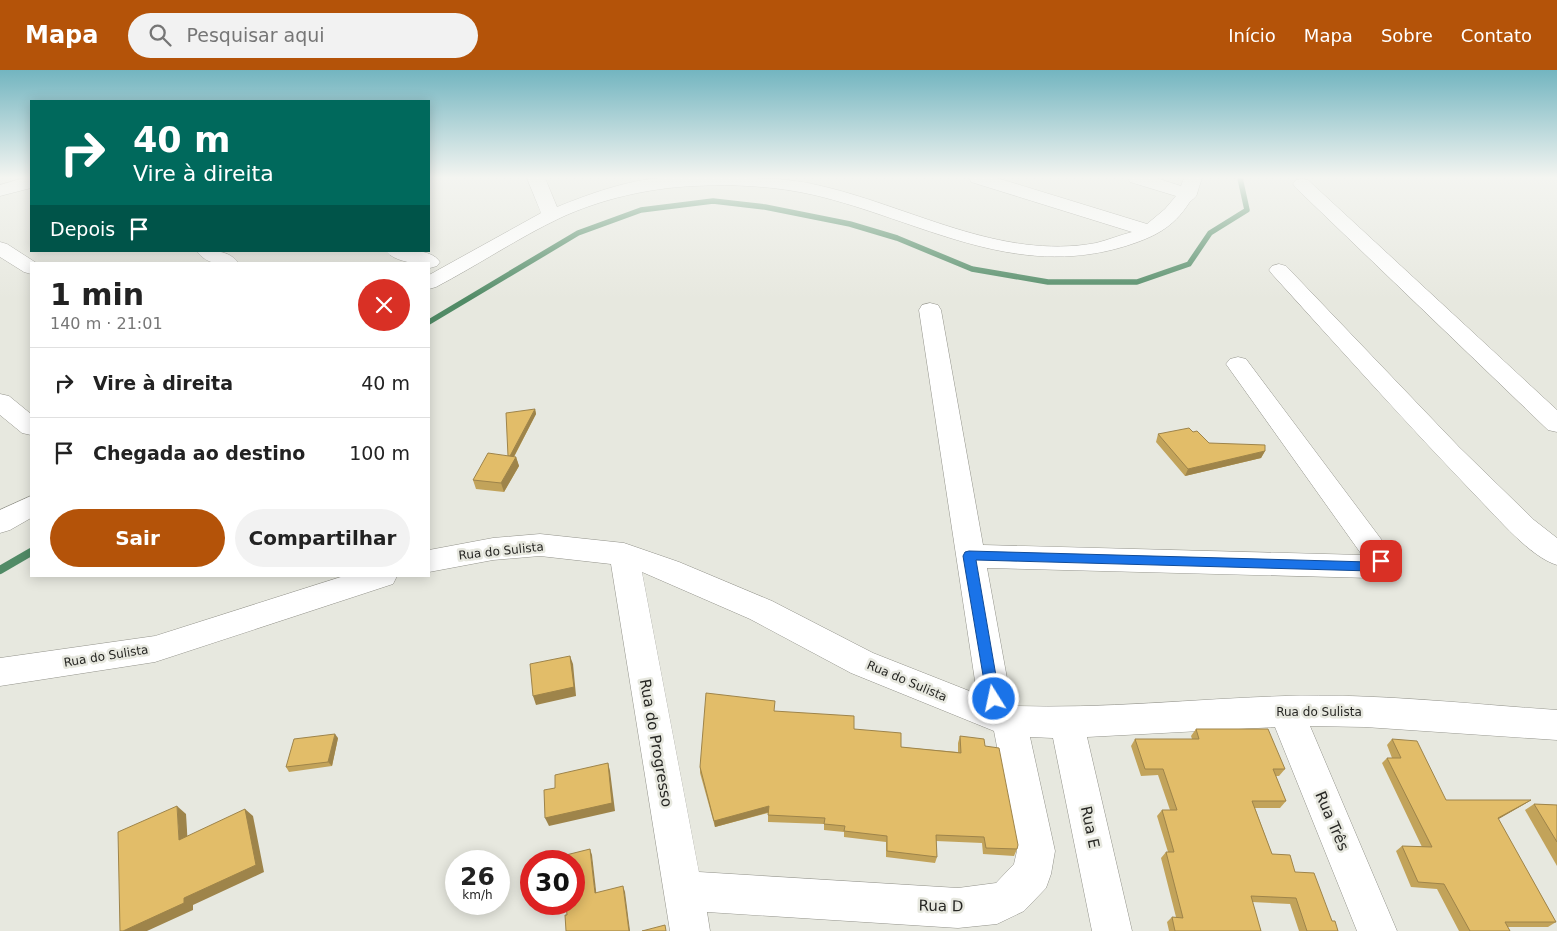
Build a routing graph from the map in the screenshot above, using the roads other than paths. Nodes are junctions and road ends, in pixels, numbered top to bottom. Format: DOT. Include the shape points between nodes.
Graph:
graph roads {
  1 [pos="547,218"];
  2 [pos="904,218"];
  3 [pos="1108,218"];
  4 [pos="1166,218"];
  5 [pos="1338,218"];
  6 [pos="1150,231"];
  7 [pos="0,248"];
  8 [pos="209,252"];
  9 [pos="398,252"];
  10 [pos="226,262"];
  11 [pos="420,262"];
  12 [pos="30,267"];
  13 [pos="433,268"];
  14 [pos="1279,270"];
  15 [pos="930,310"];
  16 [pos="1238,364"];
  17 [pos="0,402"];
  18 [pos="1557,424"];
  19 [pos="30,426"];
  20 [pos="30,507"];
  21 [pos="0,522"];
  22 [pos="624,554"];
  23 [pos="1557,554"];
  24 [pos="969,556"];
  25 [pos="430,561"];
  26 [pos="379,577"];
  27 [pos="0,672"];
  28 [pos="1286,711"];
  29 [pos="1002,719"];
  30 [pos="1067,723"];
  31 [pos="1557,725"];
  32 [pos="682,891"];
  33 [pos="690,931"];
  34 [pos="1112,931"];
  35 [pos="1377,931"];
  1 -- 13 [label="street"];
  2 -- 6 [label="street" via="969,239 1043,251 1082,250 1121,243"];
  3 -- 6 [label="street"];
  4 -- 6 [label="street"];
  5 -- 18 [label="street"];
  7 -- 12 [label="street"];
  8 -- 10 [label="street"];
  9 -- 11 [label="street"];
  14 -- 23 [label="street" via="1450,453 1524,527"];
  15 -- 24 [label="street, Rua D"];
  16 -- 24 [label="street" via="1381,559 1379,564 1371,567"];
  17 -- 19 [label="street"];
  20 -- 21 [label="street"];
  22 -- 25 [label="street, Rua do Sulista" via="540,545 494,549"];
  22 -- 29 [label="street, Rua do Sulista" via="760,610 862,663"];
  22 -- 32 [label="street, Rua do Progresso"];
  24 -- 29 [label="street, Rua D"];
  26 -- 27 [label="street, Rua do Sulista" via="155,649"];
  28 -- 30 [label="street, Rua do Sulista"];
  28 -- 31 [label="street, Rua do Sulista" via="1365,712"];
  28 -- 35 [label="street, Rua Três"];
  29 -- 30 [label="street, Rua do Sulista"];
  29 -- 32 [label="street, Rua D" via="1036,851 1032,874 1010,897 997,904 958,908"];
  30 -- 34 [label="street, Rua E"];
  32 -- 33 [label="street, Rua do Progresso"];
}
